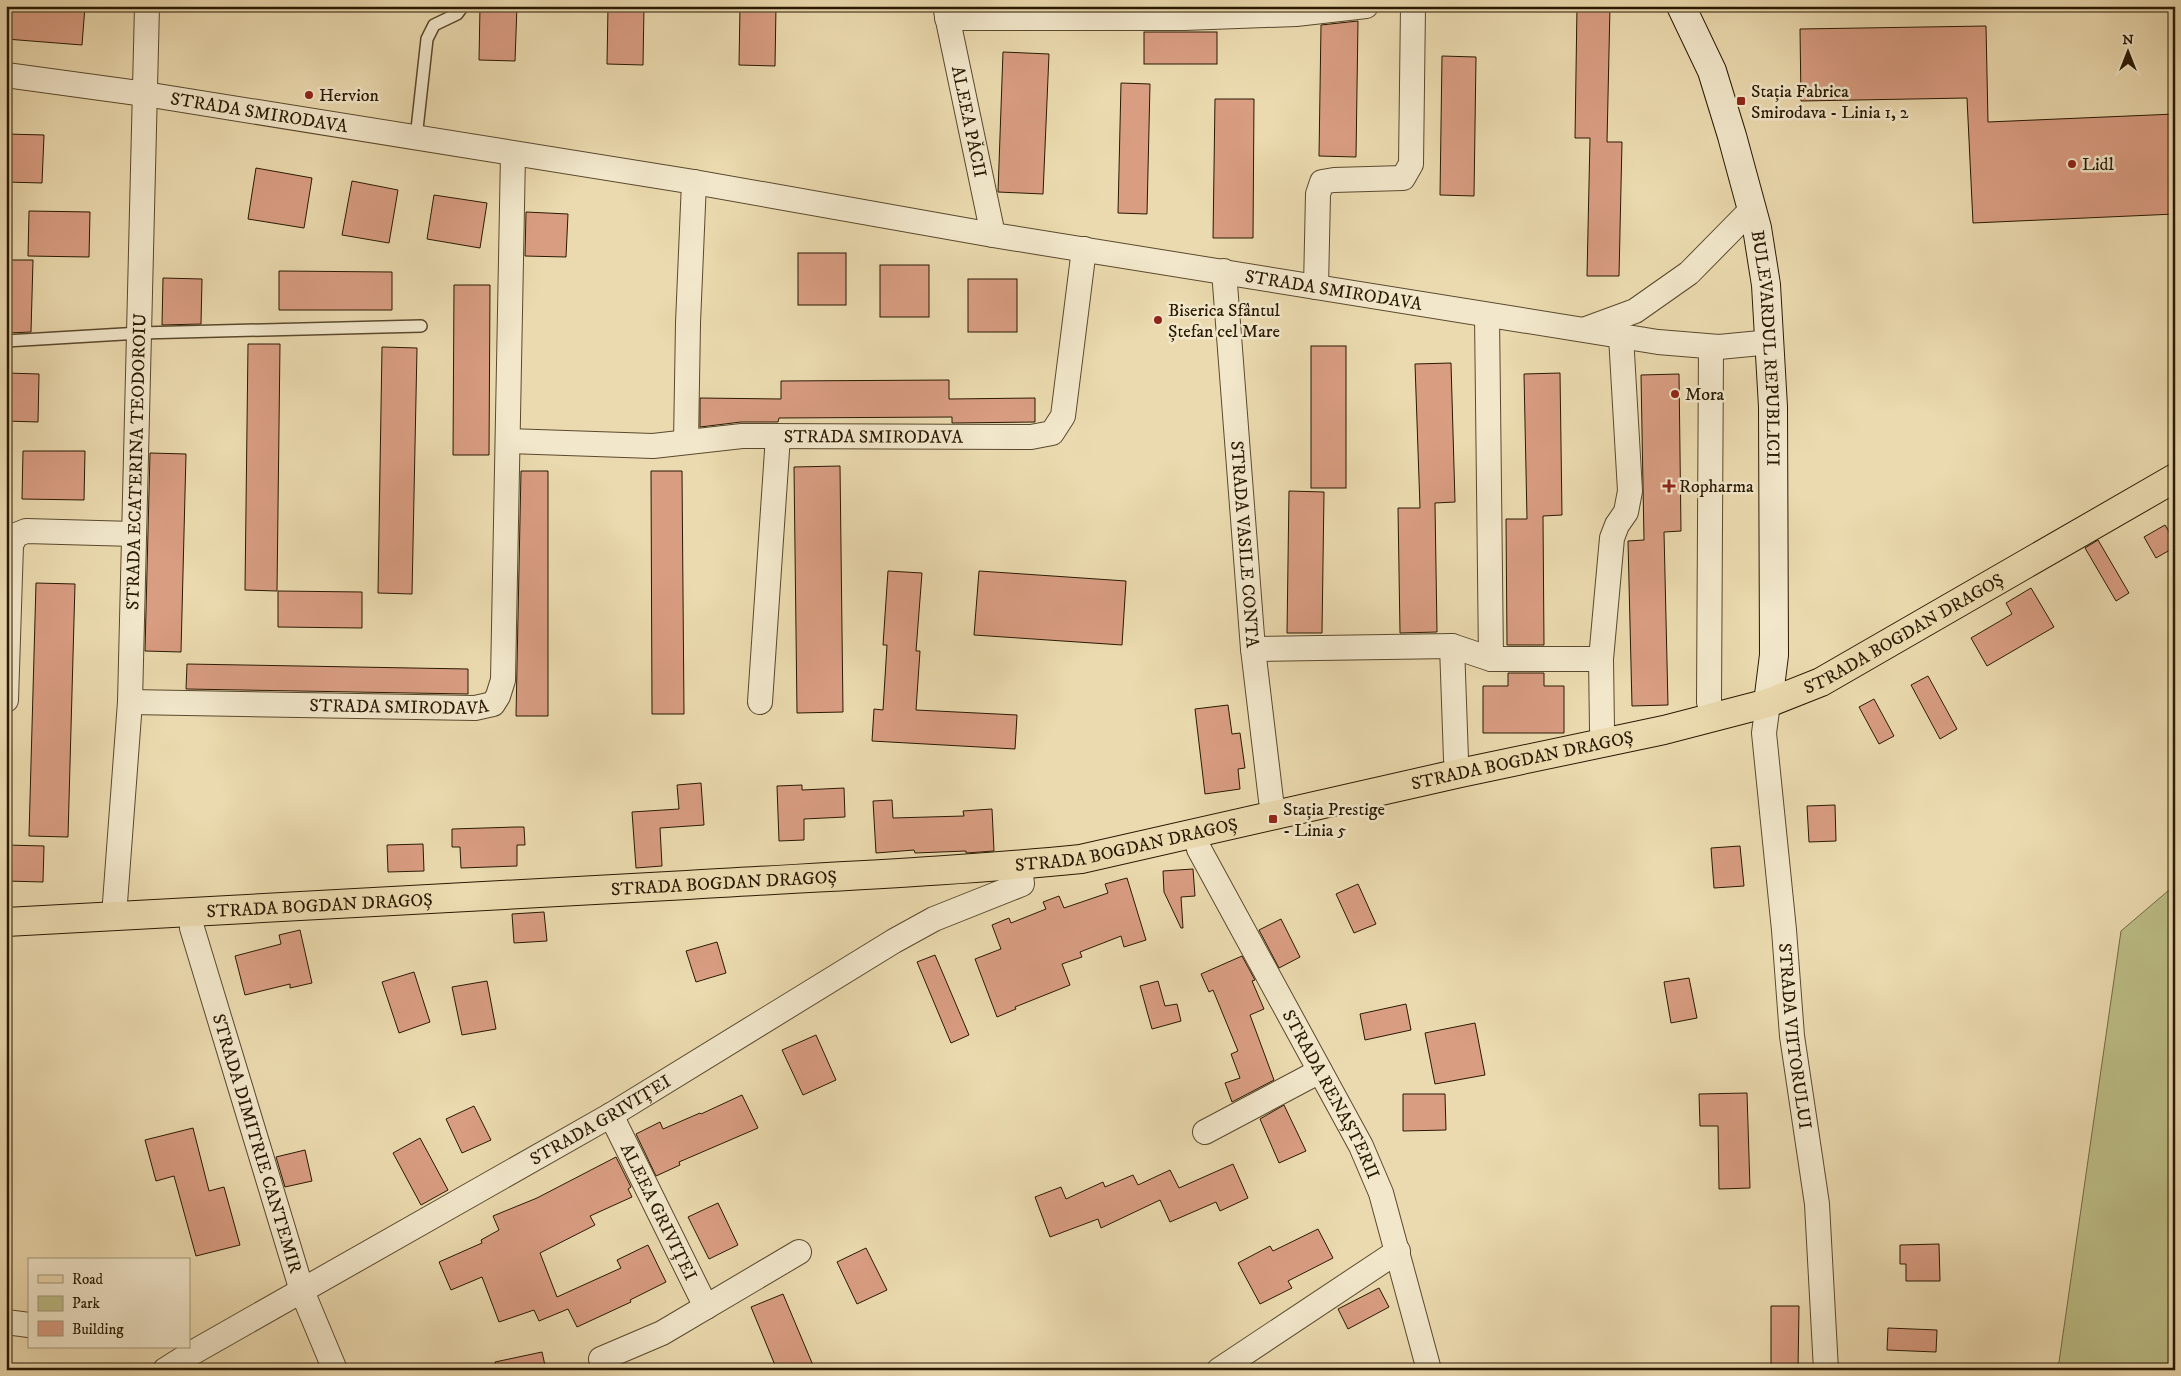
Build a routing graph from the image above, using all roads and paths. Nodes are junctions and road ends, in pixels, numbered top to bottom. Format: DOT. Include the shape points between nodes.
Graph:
graph roads {
  1 [pos="148,6"];
  2 [pos="463,6"];
  3 [pos="1366,6"];
  4 [pos="1413,6"];
  5 [pos="1681,6"];
  6 [pos="946,12"];
  7 [pos="6,75"];
  8 [pos="145,94"];
  9 [pos="416,138"];
  10 [pos="513,154"];
  11 [pos="694,182"];
  12 [pos="1751,210"];
  13 [pos="993,235"];
  14 [pos="1084,248"];
  15 [pos="1224,271"];
  16 [pos="1316,287"];
  17 [pos="1487,315"];
  18 [pos="420,326"];
  19 [pos="1584,330"];
  20 [pos="140,333"];
  21 [pos="1621,336"];
  22 [pos="6,341"];
  23 [pos="1770,342"];
  24 [pos="1711,346"];
  25 [pos="778,436"];
  26 [pos="508,441"];
  27 [pos="686,442"];
  28 [pos="2175,478"];
  29 [pos="134,534"];
  30 [pos="1452,646"];
  31 [pos="1254,649"];
  32 [pos="1491,659"];
  33 [pos="1601,659"];
  34 [pos="6,700"];
  35 [pos="130,702"];
  36 [pos="760,702"];
  37 [pos="1768,704"];
  38 [pos="1713,717"];
  39 [pos="1606,742"];
  40 [pos="1460,773"];
  41 [pos="1275,816"];
  42 [pos="1196,833"];
  43 [pos="1020,865"];
  44 [pos="191,913"];
  45 [pos="114,916"];
  46 [pos="6,922"];
  47 [pos="1320,1071"];
  48 [pos="611,1115"];
  49 [pos="1205,1132"];
  50 [pos="1398,1251"];
  51 [pos="799,1252"];
  52 [pos="302,1291"];
  53 [pos="706,1308"];
  54 [pos="6,1322"];
  55 [pos="28,1325"];
  56 [pos="172,1348"];
  57 [pos="192,1353"];
  58 [pos="601,1358"];
  59 [pos="165,1370"];
  60 [pos="335,1370"];
  61 [pos="1219,1370"];
  62 [pos="1430,1370"];
  63 [pos="1826,1370"];
  1 -- 8 [label="street, STRADA ECATERINA TEODOROIU"];
  2 -- 9 [label="lane" via="457,14 434,24 427,39"];
  3 -- 6 [label="street" via="1296,14 1184,18"];
  4 -- 16 [label="street" via="1411,164 1404,178 1322,182 1318,194"];
  5 -- 12 [label="main road, BULEVARDUL REPUBLICII" via="1712,71"];
  6 -- 13 [label="street, ALEEA PĂCII"];
  7 -- 8 [label="street, STRADA SMIRODAVA"];
  8 -- 9 [label="street, STRADA SMIRODAVA"];
  8 -- 20 [label="street, STRADA ECATERINA TEODOROIU"];
  9 -- 10 [label="street, STRADA SMIRODAVA"];
  10 -- 11 [label="street, STRADA SMIRODAVA"];
  10 -- 26 [label="street, STRADA SMIRODAVA"];
  11 -- 13 [label="street, STRADA SMIRODAVA"];
  11 -- 27 [label="street"];
  12 -- 19 [label="street, STRADA SMIRODAVA" via="1689,273 1635,311"];
  12 -- 23 [label="main road, BULEVARDUL REPUBLICII" via="1766,285"];
  13 -- 14 [label="street, STRADA SMIRODAVA"];
  14 -- 15 [label="street, STRADA SMIRODAVA"];
  14 -- 25 [label="street, STRADA SMIRODAVA" via="1063,416 1052,433 1031,437"];
  15 -- 16 [label="street, STRADA SMIRODAVA"];
  15 -- 31 [label="street, STRADA VASILE CONTA"];
  16 -- 17 [label="street, STRADA SMIRODAVA"];
  17 -- 19 [label="street, STRADA SMIRODAVA"];
  17 -- 32 [label="street"];
  18 -- 20 [label="lane"];
  19 -- 21 [label="street, STRADA SMIRODAVA"];
  20 -- 22 [label="lane"];
  20 -- 29 [label="street, STRADA ECATERINA TEODOROIU"];
  21 -- 24 [label="street, STRADA SMIRODAVA"];
  21 -- 33 [label="street" via="1630,492 1626,512 1612,538"];
  23 -- 24 [label="street, STRADA SMIRODAVA"];
  23 -- 37 [label="main road, BULEVARDUL REPUBLICII" via="1774,654"];
  24 -- 38 [label="street" via="1709,702"];
  25 -- 27 [label="street, STRADA SMIRODAVA"];
  25 -- 36 [label="street"];
  26 -- 27 [label="street, STRADA SMIRODAVA" via="653,446"];
  26 -- 35 [label="street, STRADA SMIRODAVA" via="503,680 493,704 475,708"];
  28 -- 37 [label="main road, STRADA BOGDAN DRAGOȘ" via="1820,682"];
  29 -- 34 [label="street" via="26,531 16,535 11,545"];
  29 -- 35 [label="street, STRADA ECATERINA TEODOROIU"];
  30 -- 31 [label="street"];
  30 -- 32 [label="street"];
  30 -- 40 [label="street" via="1456,759"];
  31 -- 41 [label="street, STRADA VASILE CONTA"];
  32 -- 33 [label="street"];
  33 -- 39 [label="street" via="1602,729"];
  35 -- 45 [label="street, STRADA ECATERINA TEODOROIU"];
  37 -- 38 [label="main road, STRADA BOGDAN DRAGOȘ"];
  37 -- 63 [label="street, STRADA VIITORULUI" via="1764,733 1792,1036 1817,1204"];
  38 -- 39 [label="main road, STRADA BOGDAN DRAGOȘ"];
  39 -- 40 [label="main road, STRADA BOGDAN DRAGOȘ"];
  40 -- 41 [label="main road, STRADA BOGDAN DRAGOȘ"];
  41 -- 42 [label="main road, STRADA BOGDAN DRAGOȘ"];
  42 -- 43 [label="main road, STRADA BOGDAN DRAGOȘ" via="1081,859"];
  42 -- 47 [label="street, STRADA RENAȘTERII" via="1199,849"];
  43 -- 44 [label="main road, STRADA BOGDAN DRAGOȘ"];
  43 -- 48 [label="street, STRADA GRIVIȚEI" via="1022,884 934,919 894,941"];
  44 -- 45 [label="main road, STRADA BOGDAN DRAGOȘ"];
  44 -- 52 [label="street, STRADA DIMITRIE CANTEMIR" via="192,928"];
  45 -- 46 [label="main road, STRADA BOGDAN DRAGOȘ"];
  47 -- 49 [label="street"];
  47 -- 50 [label="street, STRADA RENAȘTERII" via="1362,1146 1381,1193"];
  48 -- 52 [label="street, STRADA GRIVIȚEI"];
  48 -- 53 [label="street, ALEEA GRIVIȚEI"];
  50 -- 61 [label="street"];
  50 -- 62 [label="street, STRADA RENAȘTERII"];
  51 -- 53 [label="street"];
  52 -- 57 [label="street, STRADA GRIVIȚEI"];
  52 -- 60 [label="street, STRADA DIMITRIE CANTEMIR"];
  53 -- 58 [label="street" via="662,1334"];
  54 -- 55 [label="street"];
  56 -- 57 [label="street"];
  57 -- 59 [label="street, STRADA GRIVIȚEI"];
}
